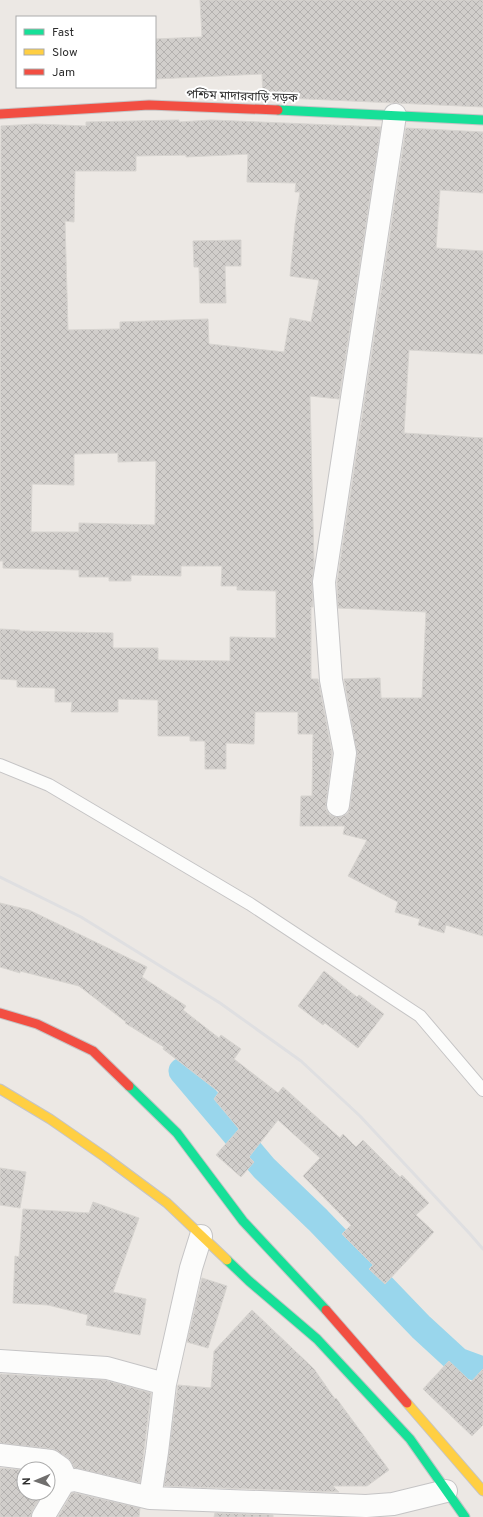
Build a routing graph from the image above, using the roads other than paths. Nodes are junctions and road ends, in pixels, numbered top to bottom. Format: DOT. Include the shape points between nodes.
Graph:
graph roads {
  1 [pos="0,114"];
  2 [pos="395,115"];
  3 [pos="483,120"];
  4 [pos="0,765"];
  5 [pos="338,805"];
  6 [pos="0,1013"];
  7 [pos="0,1089"];
  8 [pos="483,1090"];
  9 [pos="201,1236"];
  10 [pos="0,1361"];
  11 [pos="165,1384"];
  12 [pos="0,1455"];
  13 [pos="67,1481"];
  14 [pos="446,1491"];
  15 [pos="483,1491"];
  16 [pos="150,1498"];
  17 [pos="366,1511"];
  18 [pos="43,1517"];
  19 [pos="465,1517"];
  1 -- 2 [label="main road, পশ্চিম মাদারবাড়ি সড়ক" via="149,105"];
  2 -- 3 [label="main road, পশ্চিম মাদারবাড়ি সড়ক"];
  2 -- 5 [label="street" via="324,582 331,680 345,753"];
  4 -- 8 [label="lane" via="49,785 250,904 420,1016"];
  6 -- 15 [label="main road" via="37,1024 93,1051 177,1133 243,1221"];
  7 -- 9 [label="main road" via="105,1157 167,1203"];
  9 -- 11 [label="street" via="191,1268"];
  9 -- 14 [label="main road" via="249,1281 320,1337 410,1439"];
  10 -- 11 [label="street" via="107,1368"];
  11 -- 16 [label="street"];
  12 -- 13 [label="street" via="51,1461 61,1468"];
  13 -- 16 [label="street" via="75,1480"];
  13 -- 18 [label="street"];
  14 -- 17 [label="street"];
  14 -- 19 [label="main road"];
  16 -- 17 [label="street"];
}
